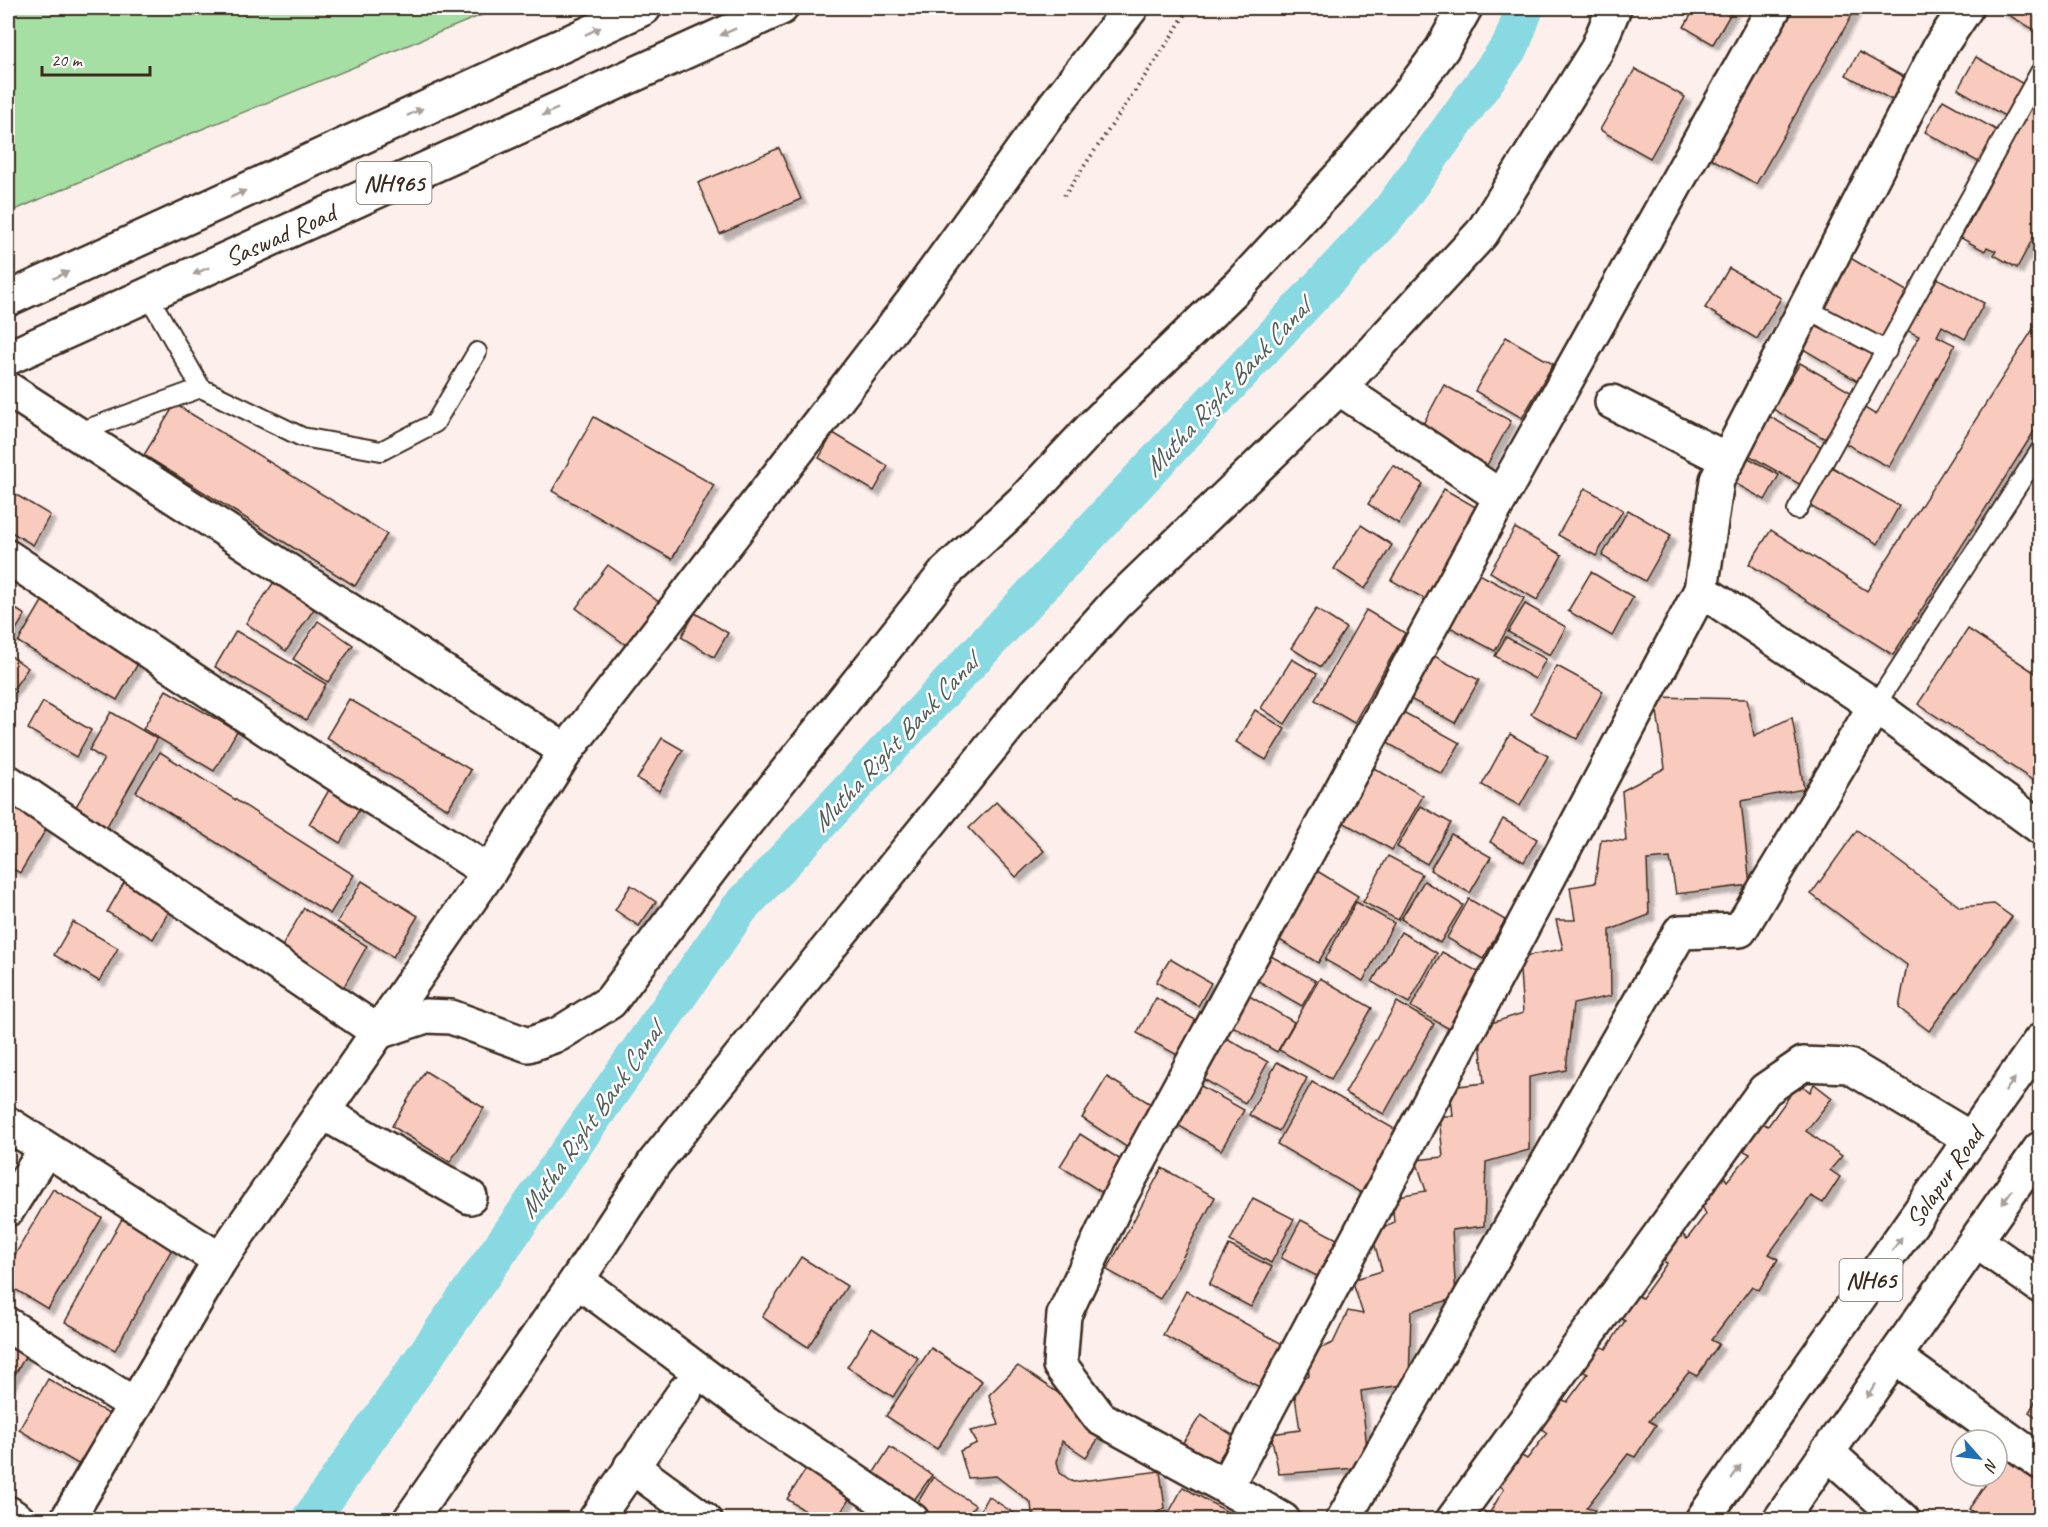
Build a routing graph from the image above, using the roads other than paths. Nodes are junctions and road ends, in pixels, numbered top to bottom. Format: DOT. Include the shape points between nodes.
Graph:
graph roads {
  1 [pos="644,8"];
  2 [pos="781,8"];
  3 [pos="1131,8"];
  4 [pos="1465,8"];
  5 [pos="1614,8"];
  6 [pos="1774,8"];
  7 [pos="1966,8"];
  8 [pos="2040,72"];
  9 [pos="148,295"];
  10 [pos="8,299"];
  11 [pos="1805,308"];
  12 [pos="1887,351"];
  13 [pos="477,352"];
  14 [pos="8,358"];
  15 [pos="201,388"];
  16 [pos="1339,388"];
  17 [pos="8,389"];
  18 [pos="1612,402"];
  19 [pos="76,433"];
  20 [pos="2040,451"];
  21 [pos="1728,460"];
  22 [pos="1501,497"];
  23 [pos="1797,510"];
  24 [pos="8,557"];
  25 [pos="1701,590"];
  26 [pos="1875,706"];
  27 [pos="566,750"];
  28 [pos="8,782"];
  29 [pos="2040,828"];
  30 [pos="489,872"];
  31 [pos="378,1032"];
  32 [pos="2040,1041"];
  33 [pos="324,1113"];
  34 [pos="8,1124"];
  35 [pos="1971,1138"];
  36 [pos="46,1149"];
  37 [pos="2040,1149"];
  38 [pos="471,1197"];
  39 [pos="8,1209"];
  40 [pos="1976,1241"];
  41 [pos="220,1260"];
  42 [pos="577,1280"];
  43 [pos="2040,1286"];
  44 [pos="8,1325"];
  45 [pos="1895,1357"];
  46 [pos="685,1390"];
  47 [pos="135,1405"];
  48 [pos="1827,1452"];
  49 [pos="2040,1462"];
  50 [pos="631,1466"];
  51 [pos="1226,1487"];
  52 [pos="8,1513"];
  53 [pos="18,1520"];
  54 [pos="67,1520"];
  55 [pos="410,1520"];
  56 [pos="595,1520"];
  57 [pos="705,1520"];
  58 [pos="912,1520"];
  59 [pos="1283,1520"];
  60 [pos="1343,1520"];
  61 [pos="1454,1520"];
  62 [pos="1702,1520"];
  63 [pos="1780,1520"];
  64 [pos="1904,1520"];
  10 -- 1 [label="main road, NH965, one-way"];
  2 -- 9 [label="main road, Saswad Road / NH965, one-way"];
  3 -- 27 [label="main road" via="1054,105 913,301"];
  4 -- 31 [label="main road" via="1442,49 1345,171 1240,284 1095,424 1024,500 946,572 741,829 610,1002 559,1034 528,1045 451,1017 426,1016"];
  5 -- 16 [label="main road" via="1596,51 1482,233"];
  6 -- 22 [label="main road"];
  7 -- 11 [label="main road" via="1939,48"];
  8 -- 12 [label="lane"];
  9 -- 14 [label="main road, Saswad Road / NH965"];
  9 -- 15 [label="lane"];
  11 -- 12 [label="lane"];
  11 -- 21 [label="main road"];
  12 -- 23 [label="lane"];
  13 -- 15 [label="lane" via="435,423 381,451 302,437"];
  15 -- 19 [label="lane"];
  16 -- 22 [label="main road"];
  16 -- 42 [label="main road" via="1116,603 1035,693 655,1162"];
  17 -- 19 [label="main road"];
  18 -- 21 [label="main road"];
  19 -- 27 [label="main road"];
  20 -- 26 [label="lane"];
  21 -- 25 [label="main road" via="1717,480"];
  22 -- 51 [label="main road" via="1118,1200 1064,1316 1060,1365 1100,1418"];
  24 -- 30 [label="main road"];
  25 -- 26 [label="main road"];
  25 -- 51 [label="main road"];
  26 -- 29 [label="main road"];
  26 -- 60 [label="main road" via="1740,930 1680,932"];
  27 -- 30 [label="main road"];
  28 -- 31 [label="main road"];
  30 -- 31 [label="main road"];
  31 -- 33 [label="main road"];
  35 -- 32 [label="main road, Solapur Road / NH65, one-way"];
  33 -- 38 [label="main road"];
  33 -- 41 [label="main road"];
  34 -- 36 [label="main road"];
  35 -- 61 [label="main road" via="1849,1066 1803,1064 1765,1090"];
  62 -- 35 [label="main road, Solapur Road / NH65, one-way"];
  36 -- 39 [label="main road"];
  36 -- 41 [label="main road"];
  37 -- 40 [label="main road, NH65, one-way"];
  40 -- 43 [label="main road"];
  40 -- 45 [label="main road, NH65"];
  41 -- 47 [label="main road"];
  42 -- 55 [label="main road"];
  42 -- 58 [label="main road" via="770,1424"];
  44 -- 47 [label="main road"];
  45 -- 48 [label="main road, NH65, one-way"];
  45 -- 49 [label="main road"];
  46 -- 50 [label="main road"];
  47 -- 54 [label="main road"];
  48 -- 63 [label="main road, NH65"];
  48 -- 64 [label="main road"];
  50 -- 56 [label="main road"];
  50 -- 57 [label="main road"];
  51 -- 59 [label="main road"];
  52 -- 53 [label="main road"];
}
